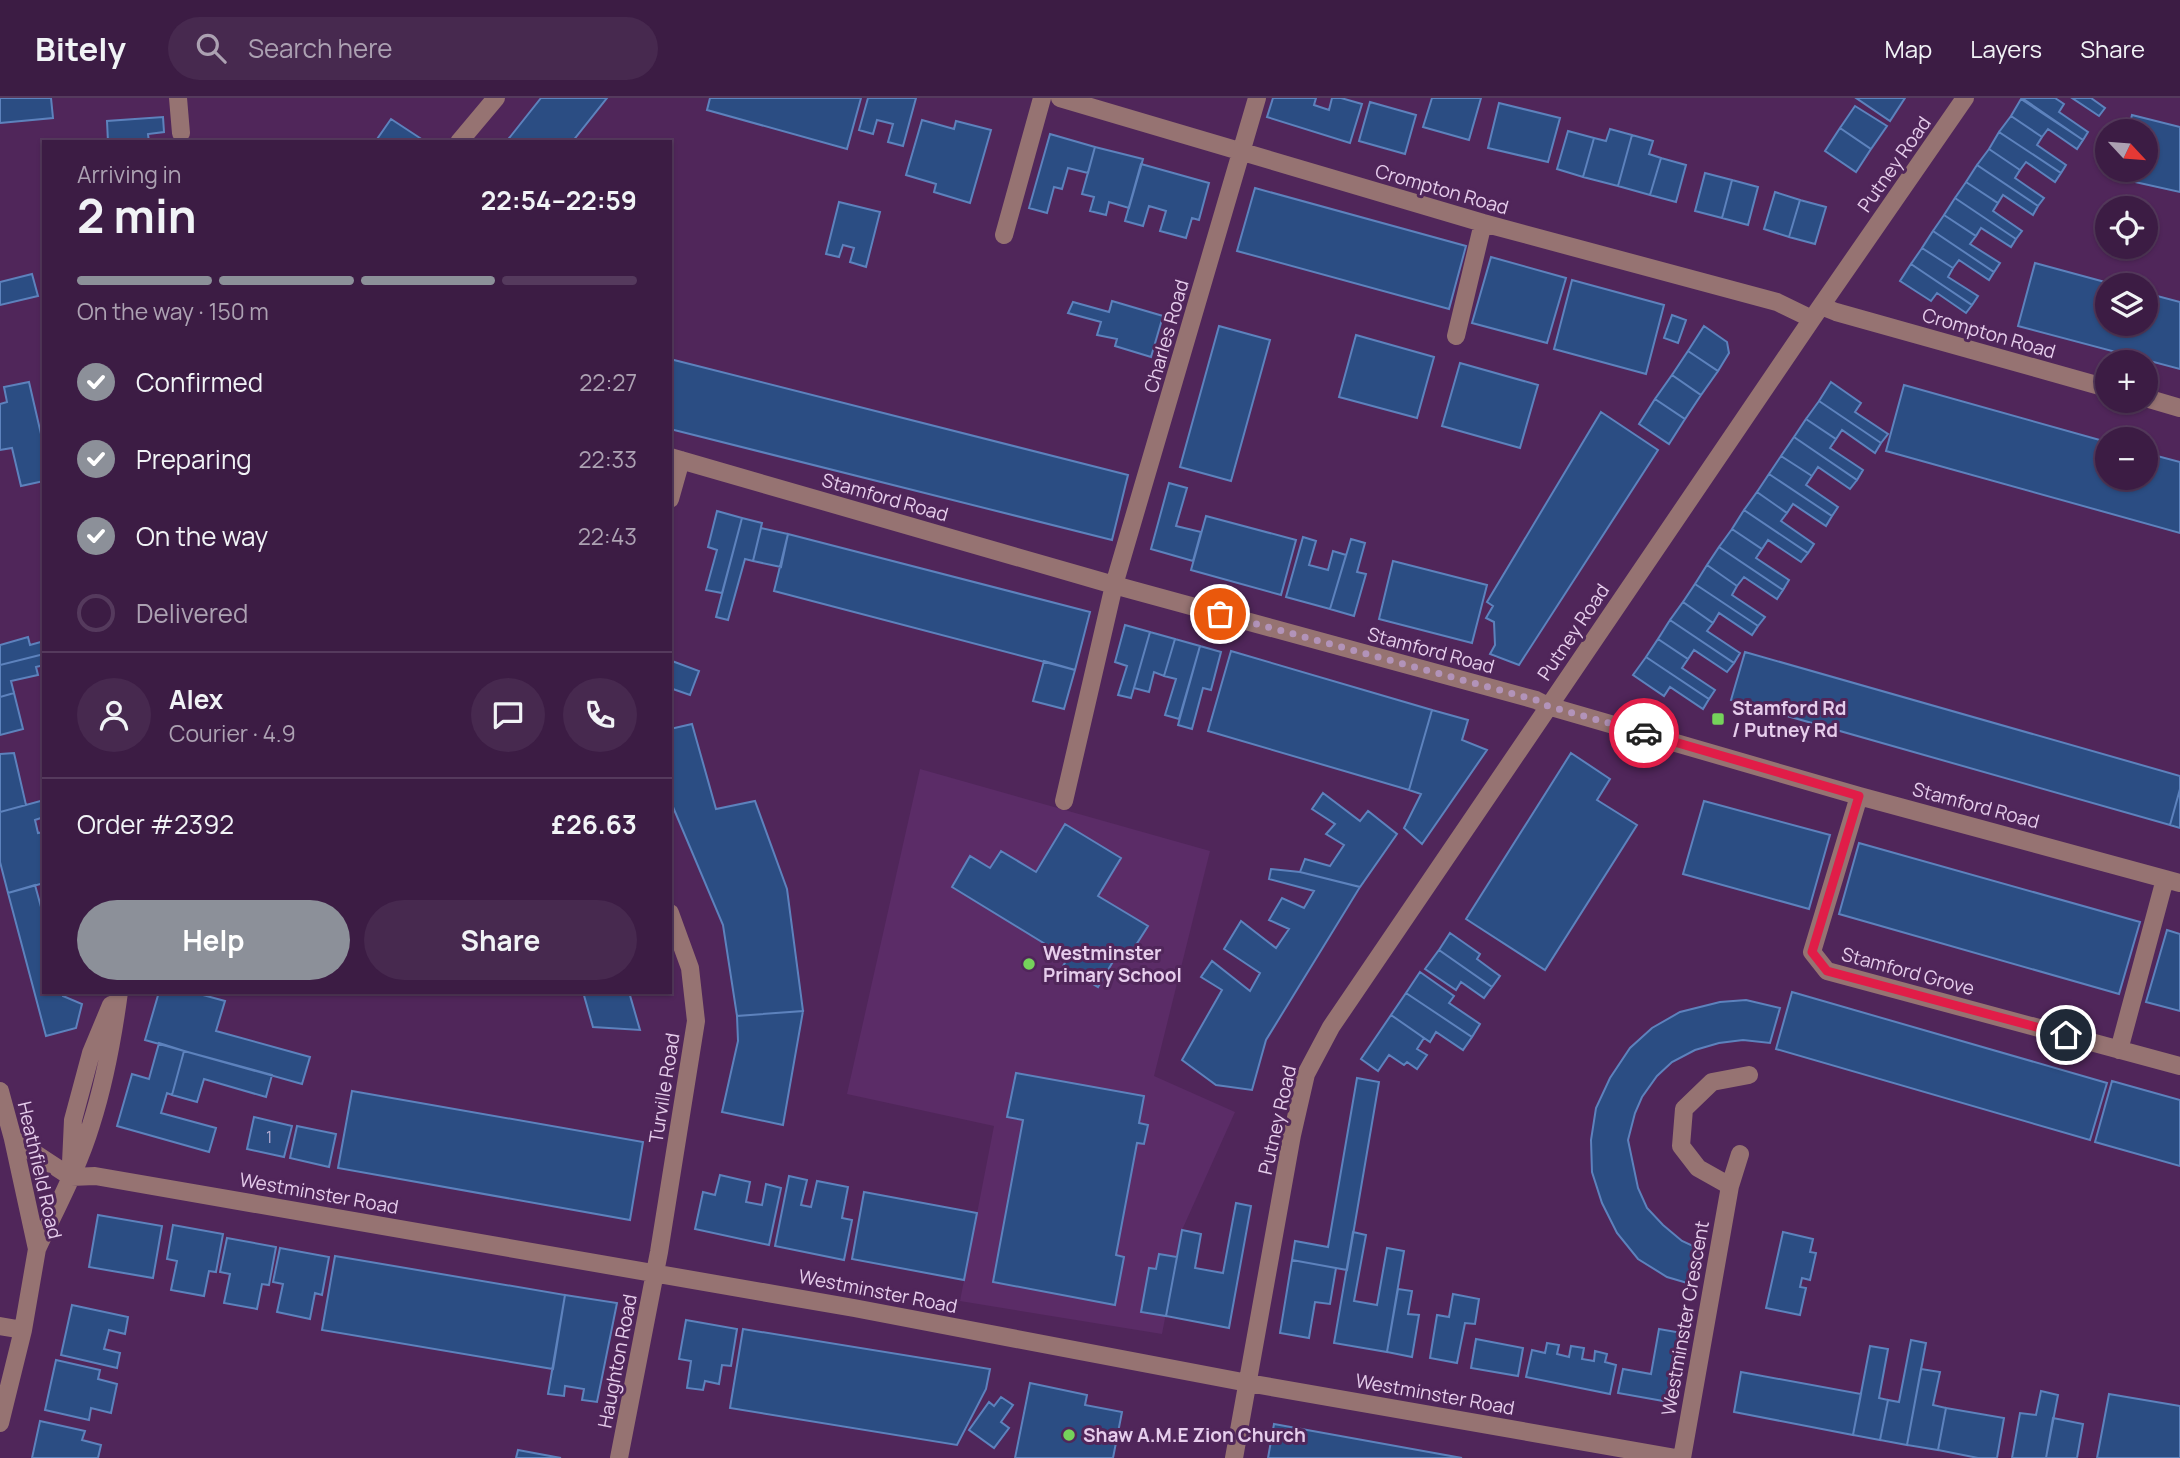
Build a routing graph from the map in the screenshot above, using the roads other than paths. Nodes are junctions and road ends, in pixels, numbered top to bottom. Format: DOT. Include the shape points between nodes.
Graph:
graph roads {
  1 [pos="178,98"];
  2 [pos="496,98"];
  3 [pos="1042,98"];
  4 [pos="1060,98"];
  5 [pos="1256,98"];
  6 [pos="1965,98"];
  7 [pos="181,133"];
  8 [pos="461,140"];
  9 [pos="1242,150"];
  10 [pos="1483,223"];
  11 [pos="1004,235"];
  12 [pos="1816,313"];
  13 [pos="1456,336"];
  14 [pos="2095,385"];
  15 [pos="2158,402"];
  16 [pos="2180,408"];
  17 [pos="676,458"];
  18 [pos="672,485"];
  19 [pos="1114,585"];
  20 [pos="1548,706"];
  21 [pos="1859,796"];
  22 [pos="1064,800"];
  23 [pos="2173,881"];
  24 [pos="672,918"];
  25 [pos="117,994"];
  26 [pos="2119,1050"];
  27 [pos="2180,1066"];
  28 [pos="1749,1075"];
  29 [pos="0,1091"];
  30 [pos="13,1139"];
  31 [pos="1740,1154"];
  32 [pos="71,1177"];
  33 [pos="1730,1186"];
  34 [pos="37,1249"];
  35 [pos="655,1272"];
  36 [pos="0,1326"];
  37 [pos="23,1330"];
  38 [pos="1248,1383"];
  39 [pos="0,1423"];
  40 [pos="619,1458"];
  41 [pos="1234,1458"];
  42 [pos="1676,1458"];
  43 [pos="1682,1458"];
  1 -- 7 [label="street"];
  2 -- 8 [label="street"];
  3 -- 11 [label="street"];
  4 -- 9 [label="street, Crompton Road"];
  5 -- 9 [label="street, Charles Road"];
  6 -- 12 [label="street, Putney Road"];
  9 -- 10 [label="street, Crompton Road"];
  9 -- 19 [label="street, Charles Road"];
  10 -- 12 [label="street, Crompton Road"];
  10 -- 13 [label="street"];
  12 -- 14 [label="street, Crompton Road" via="1836,312"];
  12 -- 20 [label="street, Putney Road"];
  15 -- 16 [label="street"];
  17 -- 18 [label="street"];
  17 -- 19 [label="street, Stamford Road"];
  19 -- 20 [label="street, Stamford Road"];
  19 -- 22 [label="street, Charles Road"];
  20 -- 21 [label="street, Stamford Road"];
  20 -- 38 [label="street, Putney Road" via="1331,1027 1306,1074"];
  21 -- 23 [label="street, Stamford Road"];
  21 -- 26 [label="street, Stamford Grove" via="1812,952 1827,971"];
  23 -- 26 [label="street"];
  24 -- 35 [label="street, Turville Road" via="691,968 696,1021"];
  25 -- 32 [label="street" via="91,1053 73,1120"];
  26 -- 27 [label="street, Stamford Grove"];
  28 -- 33 [label="street" via="1712,1082 1684,1110 1681,1146 1698,1168"];
  29 -- 30 [label="street, Heathfield Road"];
  30 -- 32 [label="street"];
  30 -- 34 [label="street, Heathfield Road"];
  31 -- 33 [label="street, Westminster Crescent"];
  32 -- 34 [label="street"];
  32 -- 35 [label="street, Westminster Road" via="95,1176"];
  33 -- 43 [label="street, Westminster Crescent"];
  34 -- 37 [label="street, Heathfield Road"];
  35 -- 38 [label="street, Westminster Road"];
  35 -- 40 [label="street, Haughton Road"];
  36 -- 37 [label="street"];
  37 -- 39 [label="street, Heathfield Road"];
  38 -- 41 [label="street, Putney Road"];
  38 -- 42 [label="street, Westminster Road"];
}
